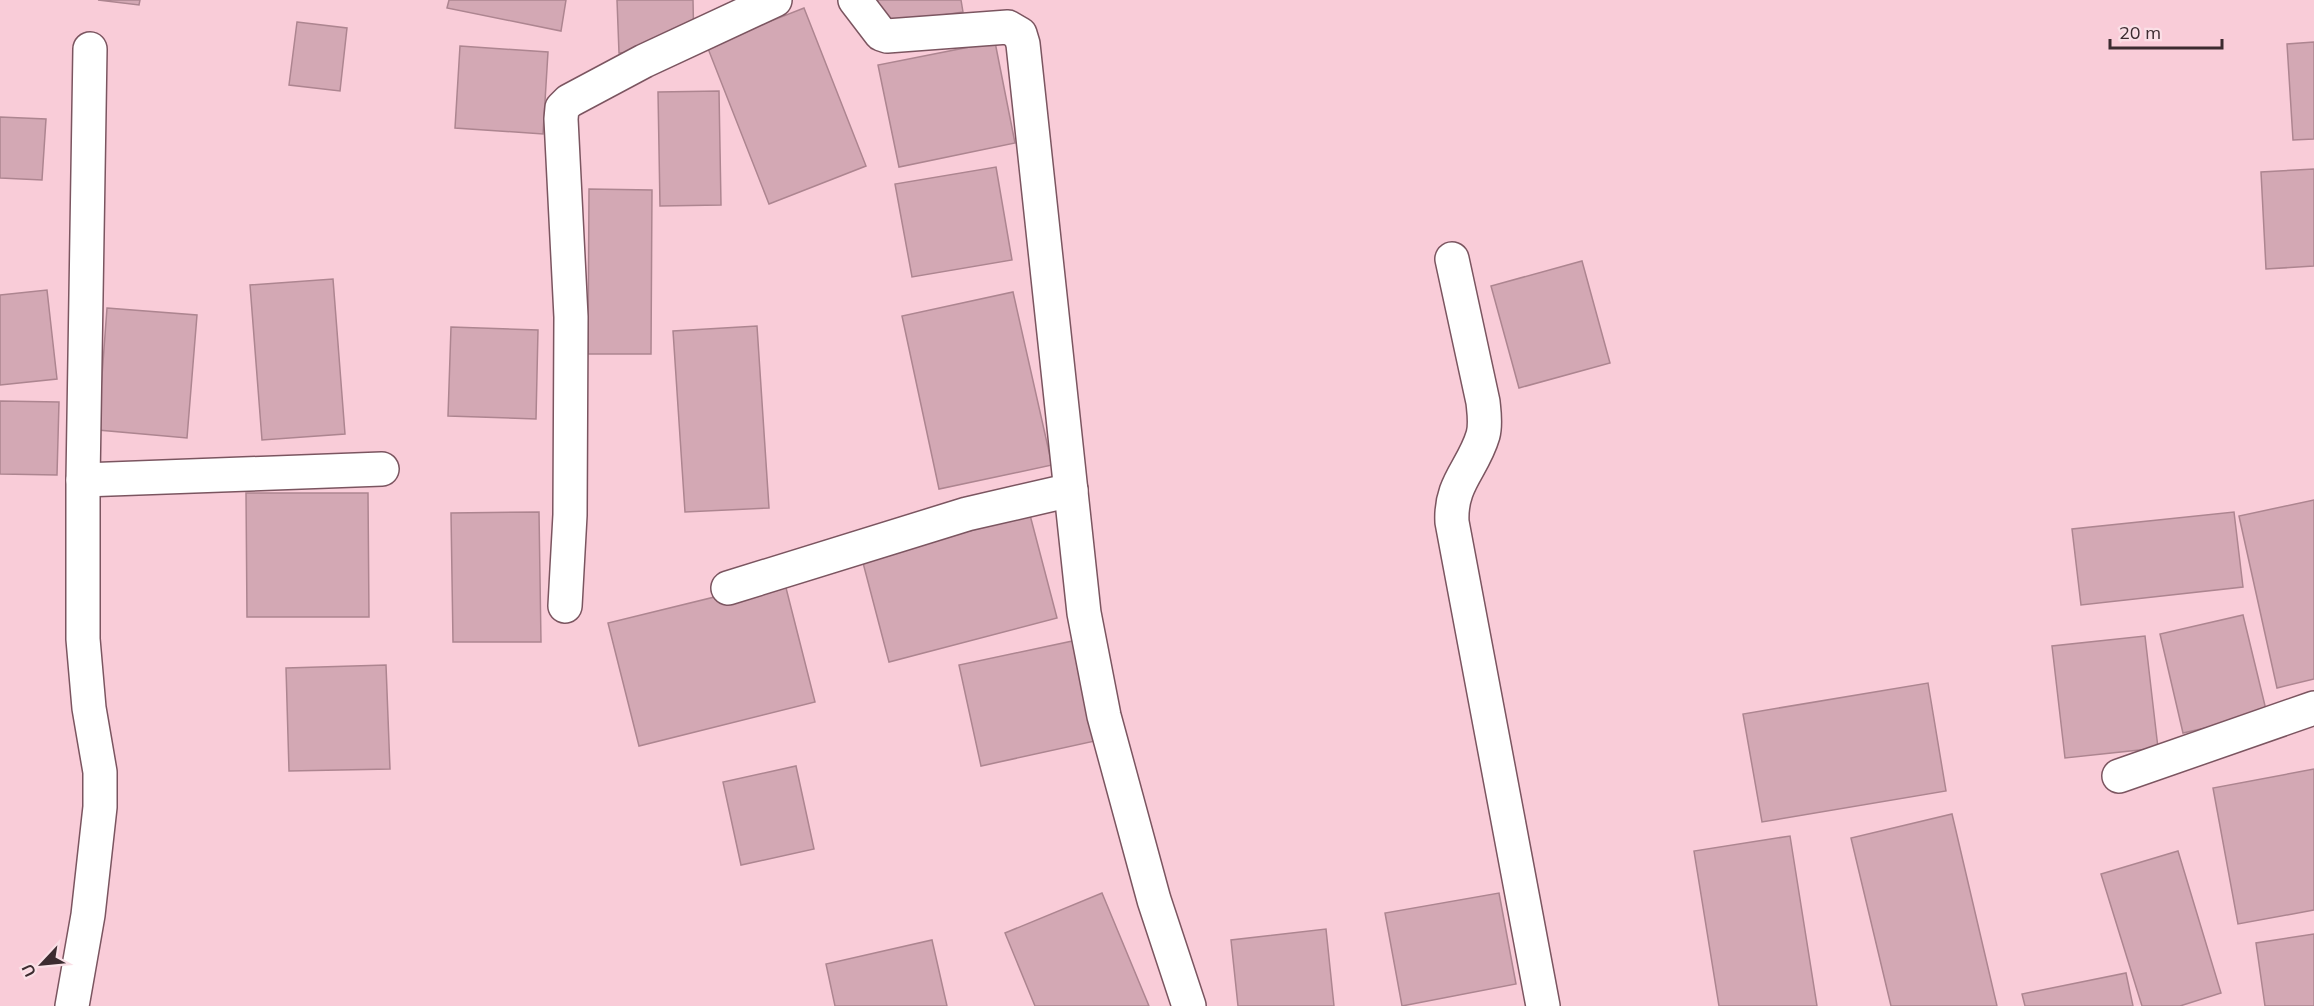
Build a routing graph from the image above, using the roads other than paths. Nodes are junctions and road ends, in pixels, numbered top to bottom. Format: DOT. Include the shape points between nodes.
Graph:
graph roads {
  1 [pos="775,0"];
  2 [pos="855,0"];
  3 [pos="90,49"];
  4 [pos="1452,259"];
  5 [pos="382,469"];
  6 [pos="83,480"];
  7 [pos="1071,490"];
  8 [pos="728,588"];
  9 [pos="565,606"];
  10 [pos="2314,708"];
  11 [pos="2119,776"];
  12 [pos="72,1006"];
  13 [pos="1189,1006"];
  14 [pos="1543,1006"];
  1 -- 9 [label="street" via="644,61 568,101 562,108 571,317 570,515"];
  2 -- 7 [label="street" via="881,34 887,36 1008,27 1020,34 1026,56"];
  3 -- 6 [label="street"];
  4 -- 14 [label="street" via="1485,421 1484,433 1454,494 1452,522"];
  5 -- 6 [label="street"];
  6 -- 12 [label="street" via="83,639 100,772 100,807 88,915"];
  7 -- 8 [label="street" via="967,514"];
  7 -- 13 [label="street" via="1084,613 1104,716 1154,900"];
  10 -- 11 [label="street"];
}
